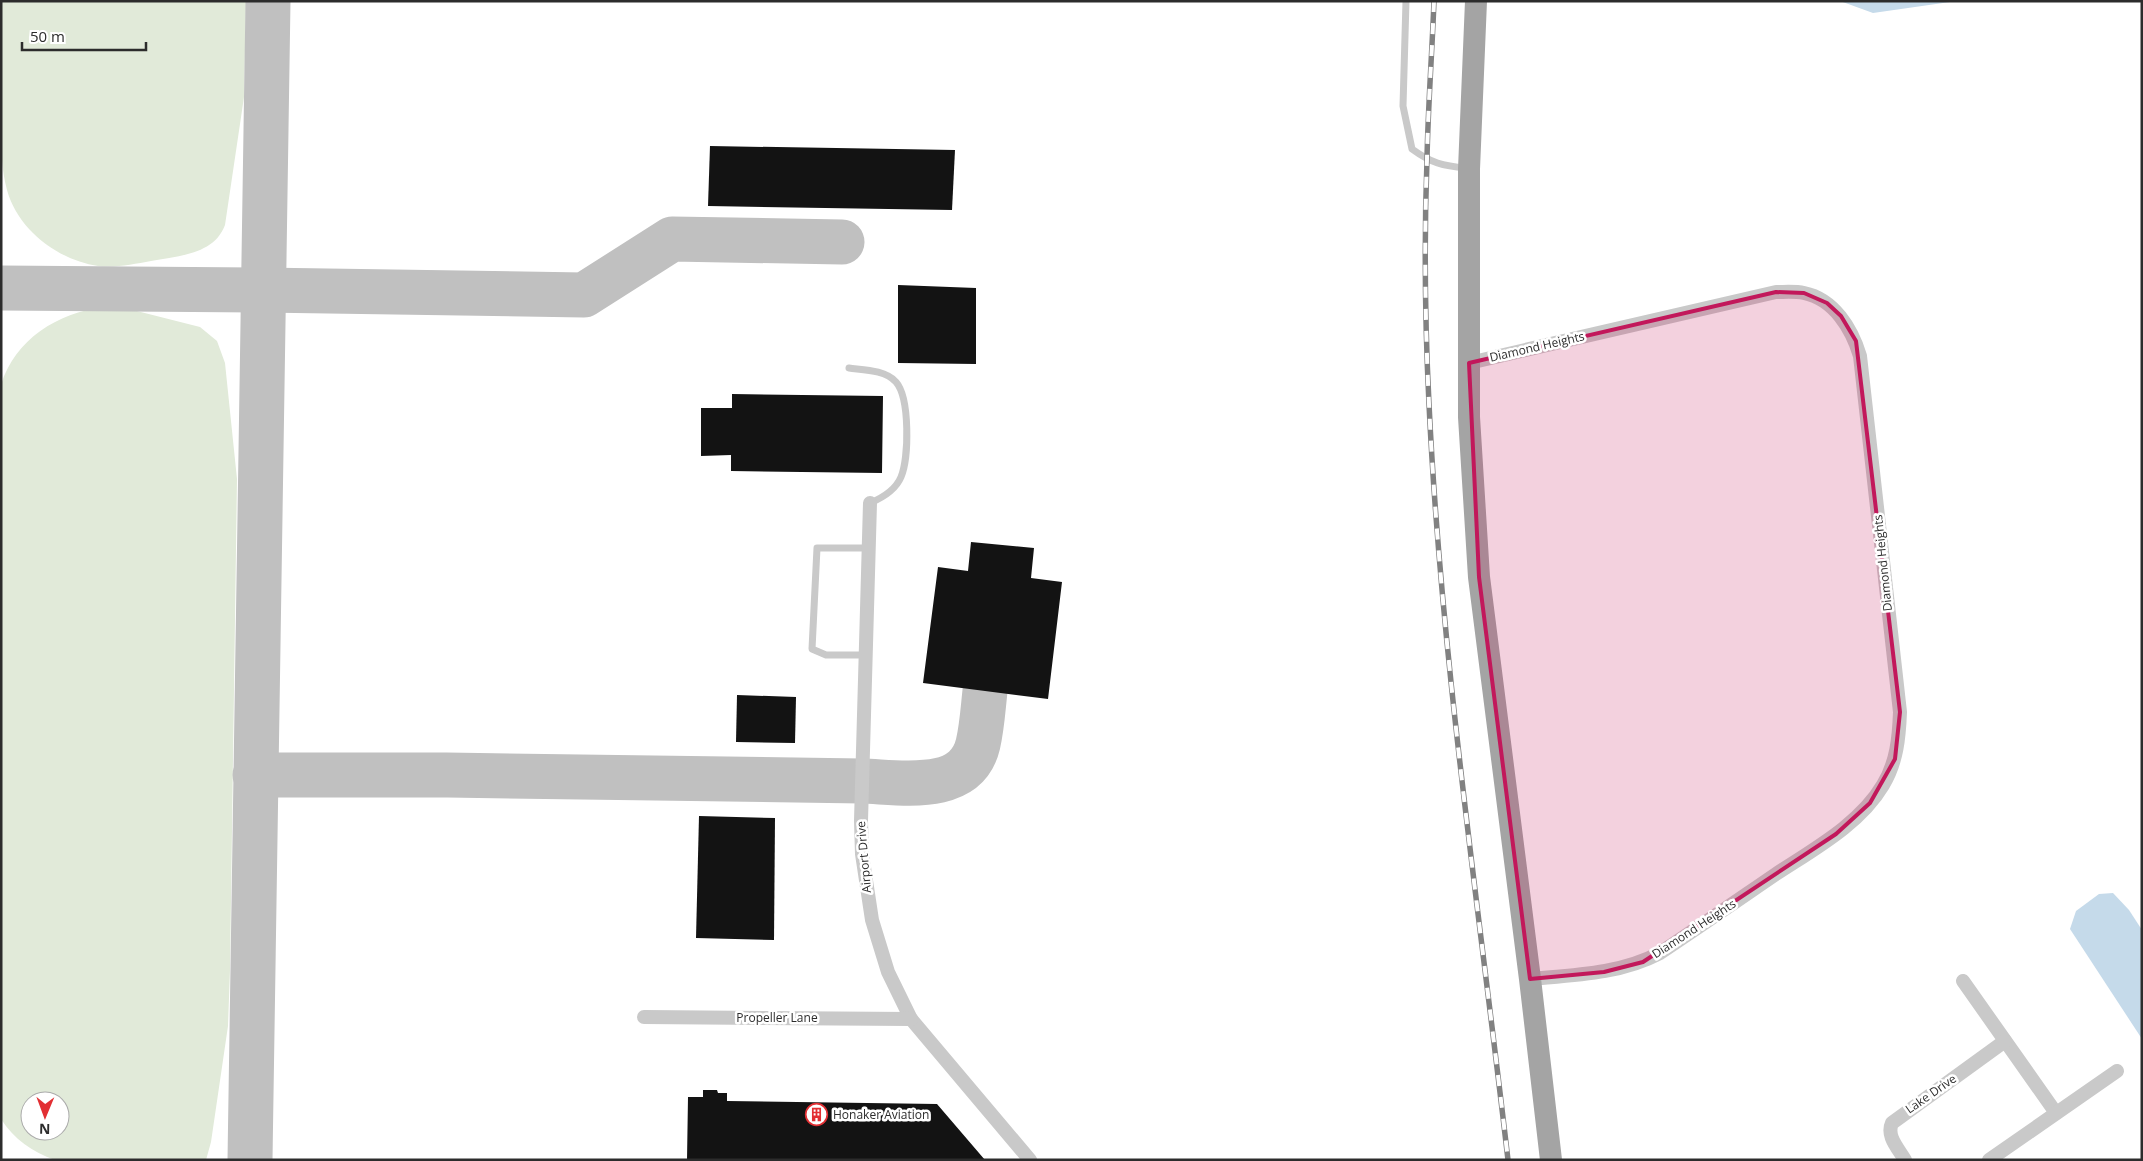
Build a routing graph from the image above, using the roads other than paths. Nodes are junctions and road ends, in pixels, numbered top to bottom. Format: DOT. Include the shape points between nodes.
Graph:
graph roads {
  1 [pos="1406,1"];
  2 [pos="1476,1"];
  3 [pos="1469,169"];
  4 [pos="1469,363"];
  5 [pos="849,368"];
  6 [pos="870,503"];
  7 [pos="868,548"];
  8 [pos="864,655"];
  9 [pos="1530,979"];
  10 [pos="1963,981"];
  11 [pos="644,1017"];
  12 [pos="911,1019"];
  13 [pos="2005,1041"];
  14 [pos="2117,1071"];
  15 [pos="2056,1113"];
  16 [pos="1030,1160"];
  17 [pos="1551,1160"];
  18 [pos="1905,1160"];
  19 [pos="1989,1160"];
  1 -- 3 [label="lane" via="1403,106 1412,149 1426,160 1443,166"];
  2 -- 3 [label="main road"];
  3 -- 4 [label="main road"];
  4 -- 9 [label="main road" via="1469,417 1479,577"];
  4 -- 9 [label="street, Diamond Heights" via="1776,292 1804,293 1827,303 1841,316 1856,340 1860,356 1900,712 1895,759 1884,784 1870,803 1836,834 1643,962 1604,972"];
  5 -- 6 [label="lane" via="888,376 896,383 905,405 906,447 901,478 880,499"];
  6 -- 7 [label="street, Airport Drive"];
  7 -- 8 [label="street, Airport Drive"];
  7 -- 8 [label="lane" via="816,548 812,650 826,655"];
  8 -- 12 [label="street, Airport Drive" via="861,821 866,886 878,943"];
  9 -- 17 [label="main road"];
  10 -- 13 [label="street"];
  11 -- 12 [label="street, Propeller Lane"];
  12 -- 16 [label="street, Airport Drive"];
  13 -- 15 [label="street"];
  13 -- 18 [label="street, Lake Drive" via="1892,1122 1890,1137"];
  14 -- 15 [label="street"];
  15 -- 19 [label="street"];
}
